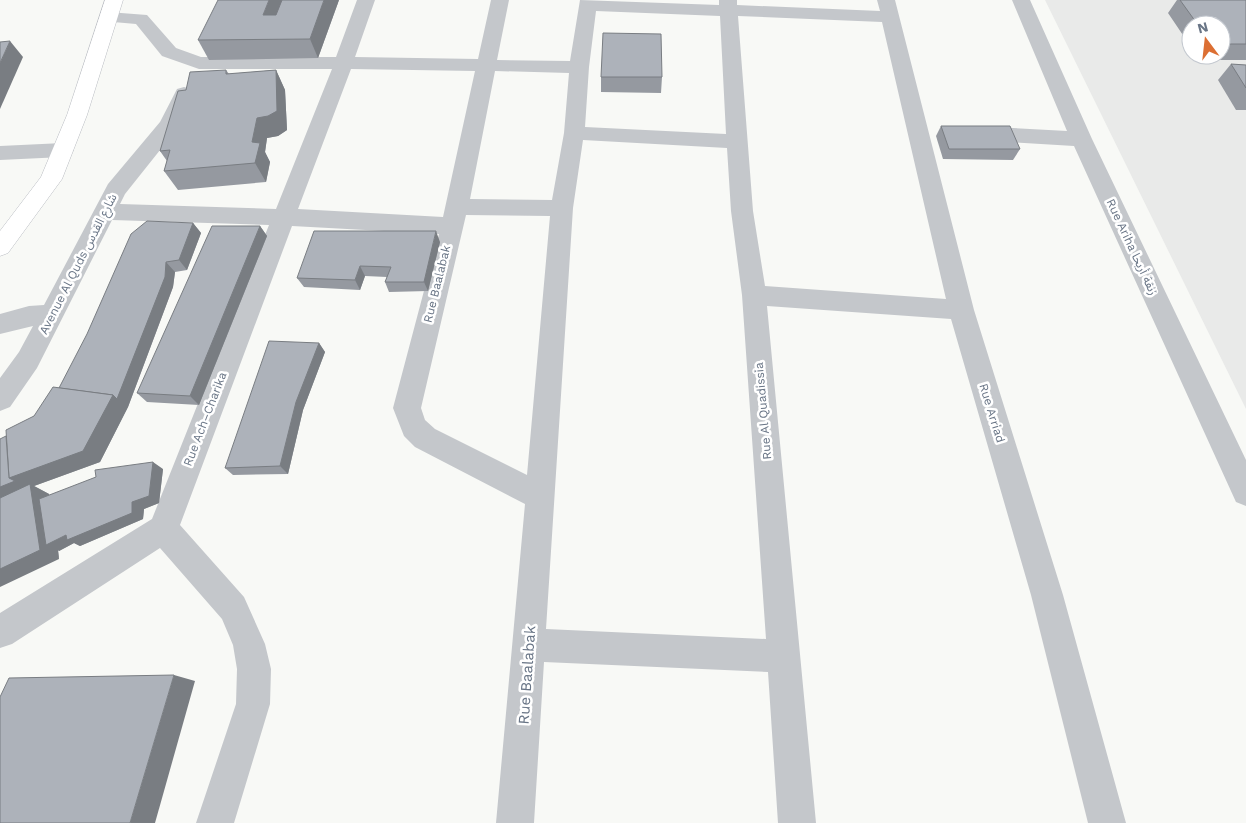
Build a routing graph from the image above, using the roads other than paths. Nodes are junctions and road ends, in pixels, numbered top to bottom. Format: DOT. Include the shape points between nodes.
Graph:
graph roads {
  1 [pos="366,0"];
  2 [pos="500,0"];
  3 [pos="1021,0"];
  4 [pos="589,3"];
  5 [pos="728,5"];
  6 [pos="111,8"];
  7 [pos="888,9"];
  8 [pos="204,55"];
  9 [pos="343,63"];
  10 [pos="488,66"];
  11 [pos="579,67"];
  12 [pos="936,131"];
  13 [pos="574,133"];
  14 [pos="1081,139"];
  15 [pos="736,141"];
  16 [pos="63,150"];
  17 [pos="0,153"];
  18 [pos="562,208"];
  19 [pos="105,212"];
  20 [pos="455,216"];
  21 [pos="284,217"];
  22 [pos="0,247"];
  23 [pos="754,295"];
  24 [pos="961,310"];
  25 [pos="53,315"];
  26 [pos="0,324"];
  27 [pos="0,399"];
  28 [pos="1246,492"];
  29 [pos="539,496"];
  30 [pos="163,529"];
  31 [pos="0,632"];
  32 [pos="530,645"];
  33 [pos="783,656"];
  34 [pos="215,823"];
  35 [pos="515,823"];
  36 [pos="797,823"];
  37 [pos="1108,823"];
  1 -- 9 [label="street, Rue Ach–Charika"];
  2 -- 10 [label="street, Rue Baalabak"];
  3 -- 14 [label="street, Rue Ariha زنقة أريحا"];
  4 -- 5 [label="street"];
  4 -- 11 [label="street, Rue Baalabak"];
  5 -- 7 [label="street"];
  5 -- 15 [label="street, Rue Al Quadissia"];
  6 -- 8 [label="street" via="141,19 169,52"];
  6 -- 16 [label="main road"];
  7 -- 12 [label="street, Rue Arriad"];
  8 -- 9 [label="street"];
  8 -- 19 [label="street, Avenue Al Quds شارع القدس" via="169,125 116,190"];
  9 -- 10 [label="street"];
  9 -- 21 [label="street, Rue Ach–Charika"];
  10 -- 11 [label="street"];
  10 -- 20 [label="street, Rue Baalabak"];
  11 -- 13 [label="street, Rue Baalabak"];
  12 -- 14 [label="street"];
  12 -- 24 [label="street, Rue Arriad"];
  13 -- 15 [label="street"];
  13 -- 18 [label="street, Rue Baalabak"];
  14 -- 28 [label="street, Rue Ariha زنقة أريحا"];
  15 -- 23 [label="street, Rue Al Quadissia"];
  16 -- 17 [label="street"];
  16 -- 22 [label="main road" via="51,179"];
  18 -- 20 [label="street"];
  18 -- 29 [label="street, Rue Baalabak"];
  19 -- 21 [label="street"];
  19 -- 25 [label="street, Avenue Al Quds شارع القدس"];
  20 -- 21 [label="street"];
  20 -- 29 [label="street, Rue Baalabak" via="417,363 407,408 409,416 425,438"];
  21 -- 30 [label="street, Rue Ach–Charika"];
  23 -- 24 [label="street"];
  23 -- 33 [label="street, Rue Al Quadissia"];
  24 -- 37 [label="street, Rue Arriad" via="1047,595"];
  25 -- 26 [label="street" via="29,316"];
  25 -- 27 [label="street, Avenue Al Quds شارع القدس" via="28,360"];
  29 -- 32 [label="street, Rue Baalabak"];
  30 -- 31 [label="street"];
  30 -- 34 [label="street" via="233,608 249,644 254,669 253,704"];
  32 -- 33 [label="street"];
  32 -- 35 [label="street, Rue Baalabak"];
  33 -- 36 [label="street, Rue Al Quadissia"];
}
